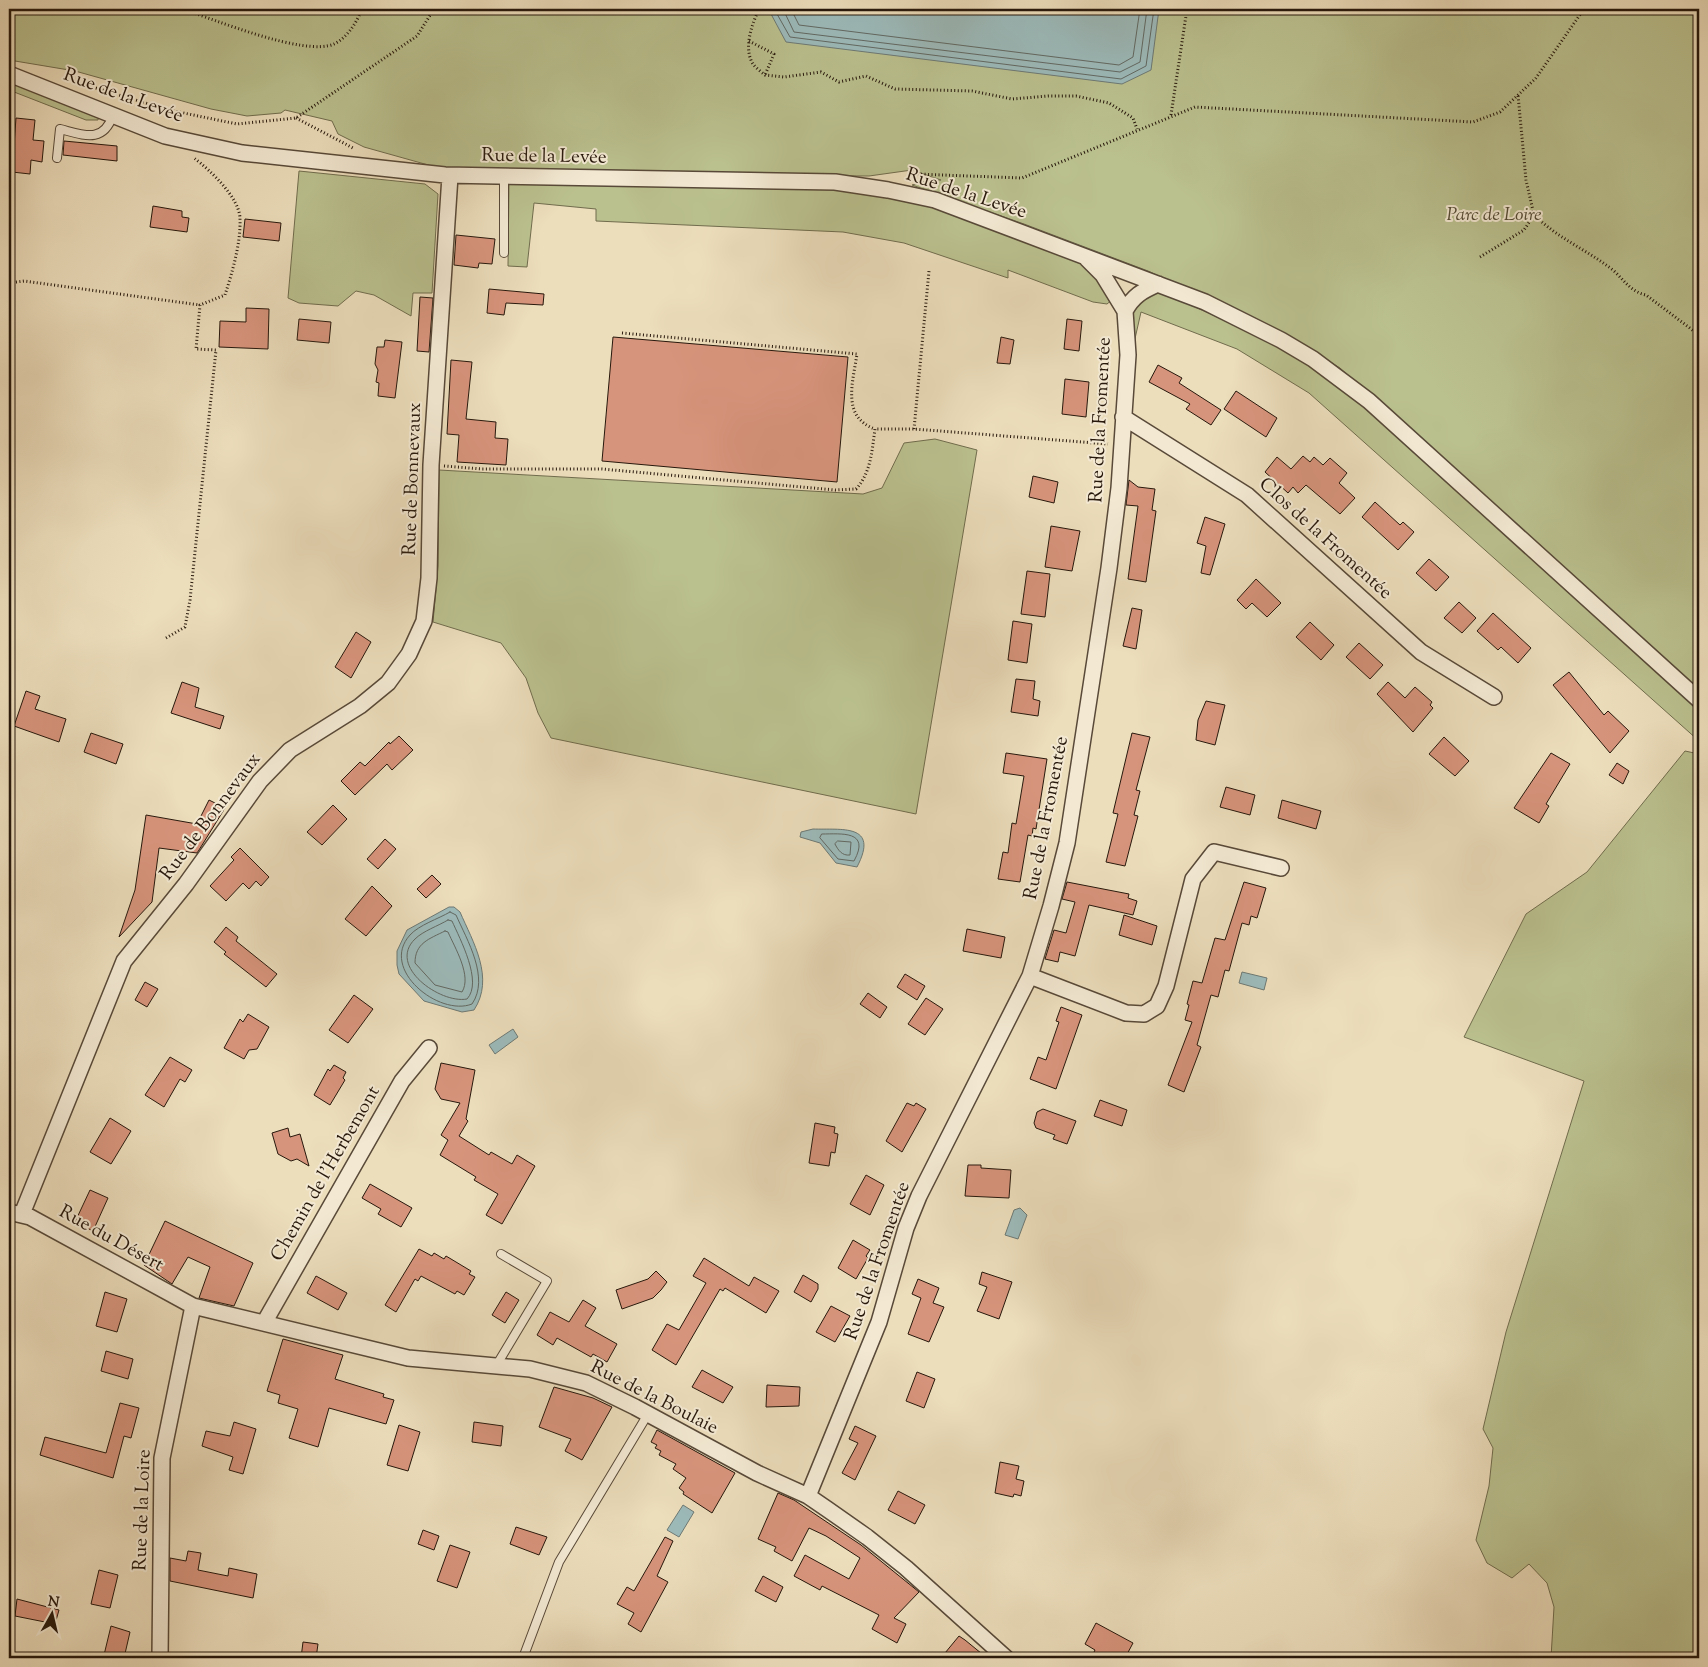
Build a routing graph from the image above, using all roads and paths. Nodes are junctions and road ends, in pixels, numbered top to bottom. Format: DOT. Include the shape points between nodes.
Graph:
graph roads {
  1 [pos="182,9"];
  2 [pos="362,9"];
  3 [pos="434,9"];
  4 [pos="759,9"];
  5 [pos="1187,9"];
  6 [pos="1584,9"];
  7 [pos="749,41"];
  8 [pos="9,74"];
  9 [pos="765,75"];
  10 [pos="65,80"];
  11 [pos="1518,95"];
  12 [pos="113,115"];
  13 [pos="1171,115"];
  14 [pos="296,118"];
  15 [pos="1137,129"];
  16 [pos="354,149"];
  17 [pos="188,153"];
  18 [pos="57,158"];
  19 [pos="450,176"];
  20 [pos="504,176"];
  21 [pos="888,190"];
  22 [pos="1534,215"];
  23 [pos="504,253"];
  24 [pos="1083,254"];
  25 [pos="1480,257"];
  26 [pos="929,271"];
  27 [pos="9,283"];
  28 [pos="1158,284"];
  29 [pos="200,306"];
  30 [pos="1125,312"];
  31 [pos="622,333"];
  32 [pos="1699,335"];
  33 [pos="1123,417"];
  34 [pos="875,429"];
  35 [pos="914,429"];
  36 [pos="1122,445"];
  37 [pos="431,465"];
  38 [pos="166,638"];
  39 [pos="1494,697"];
  40 [pos="1699,700"];
  41 [pos="1281,868"];
  42 [pos="1030,976"];
  43 [pos="429,1048"];
  44 [pos="16,1213"];
  45 [pos="501,1254"];
  46 [pos="193,1306"];
  47 [pos="264,1323"];
  48 [pos="496,1366"];
  49 [pos="648,1414"];
  50 [pos="808,1496"];
  51 [pos="160,1658"];
  52 [pos="523,1658"];
  53 [pos="1006,1658"];
  1 -- 2 [label="path" via="282,43 314,46 333,44 349,32"];
  3 -- 14 [label="path" via="417,36"];
  4 -- 7 [label="path"];
  5 -- 13 [label="path"];
  6 -- 11 [label="path" via="1536,78"];
  7 -- 9 [label="path" via="752,63"];
  7 -- 9 [label="path" via="774,54"];
  8 -- 12 [label="street, Rue de la Levée"];
  9 -- 15 [label="path" via="784,77 821,72 839,82 866,76 895,88 972,91 1012,99 1076,96 1109,103 1133,118"];
  10 -- 14 [label="path" via="169,110 238,124"];
  11 -- 13 [label="path" via="1500,112 1473,122 1195,107"];
  11 -- 22 [label="path" via="1526,180"];
  12 -- 18 [label="lane" via="108,129 97,135 60,129"];
  12 -- 19 [label="street, Rue de la Levée" via="165,136 242,153"];
  13 -- 15 [label="path"];
  14 -- 16 [label="path"];
  15 -- 21 [label="path" via="1022,178 916,174"];
  17 -- 29 [label="path" via="210,171 230,195 241,218 233,271 225,295"];
  19 -- 20 [label="street, Rue de la Levée"];
  19 -- 37 [label="street, Rue de Bonnevaux"];
  20 -- 21 [label="street, Rue de la Levée" via="835,182"];
  20 -- 23 [label="lane"];
  21 -- 24 [label="street, Rue de la Levée" via="935,200"];
  22 -- 25 [label="path" via="1524,230"];
  22 -- 32 [label="path" via="1551,232 1612,270 1636,293 1646,295"];
  24 -- 28 [label="street, Rue de la Levée"];
  24 -- 30 [label="street, Rue de la Fromentée" via="1103,275"];
  26 -- 35 [label="path"];
  27 -- 29 [label="path" via="24,281"];
  28 -- 30 [label="street, Rue de la Fromentée" via="1140,291"];
  28 -- 40 [label="street, Rue de la Levée" via="1205,302 1281,340 1313,359 1369,401"];
  29 -- 38 [label="path" via="196,349 216,350 187,618 185,627"];
  30 -- 33 [label="street, Rue de la Fromentée" via="1128,355"];
  31 -- 34 [label="path" via="857,354 850,403 856,418"];
  33 -- 36 [label="street, Rue de la Fromentée"];
  33 -- 39 [label="street, Clos de la Fromentée" via="1247,495 1421,652"];
  34 -- 35 [label="path"];
  34 -- 37 [label="path" via="867,471 856,489 835,490 602,469 482,470"];
  35 -- 36 [label="path"];
  36 -- 42 [label="street, Rue de la Fromentée" via="1109,568 1067,843"];
  37 -- 44 [label="street, Rue de Bonnevaux" via="429,578 424,621 409,654 388,683 360,706 290,750 260,781 186,884 124,961"];
  41 -- 42 [label="street" via="1214,852 1193,880 1166,986 1157,1006 1144,1014 1126,1013"];
  42 -- 50 [label="street, Rue de la Fromentée" via="919,1196 906,1228 879,1322"];
  43 -- 47 [label="street, Chemin de l'Herbemont" via="402,1081"];
  44 -- 46 [label="street, Rue du Désert"];
  45 -- 48 [label="lane" via="547,1281"];
  46 -- 47 [label="street, Rue de la Boulaie"];
  46 -- 51 [label="street, Rue de la Loire" via="162,1458"];
  47 -- 48 [label="street, Rue de la Boulaie" via="408,1358"];
  48 -- 49 [label="street, Rue de la Boulaie" via="530,1369 586,1383"];
  49 -- 50 [label="street, Rue de la Boulaie" via="757,1473"];
  49 -- 52 [label="lane" via="559,1562"];
  50 -- 53 [label="street, Rue de la Boulaie" via="906,1568"];
}
